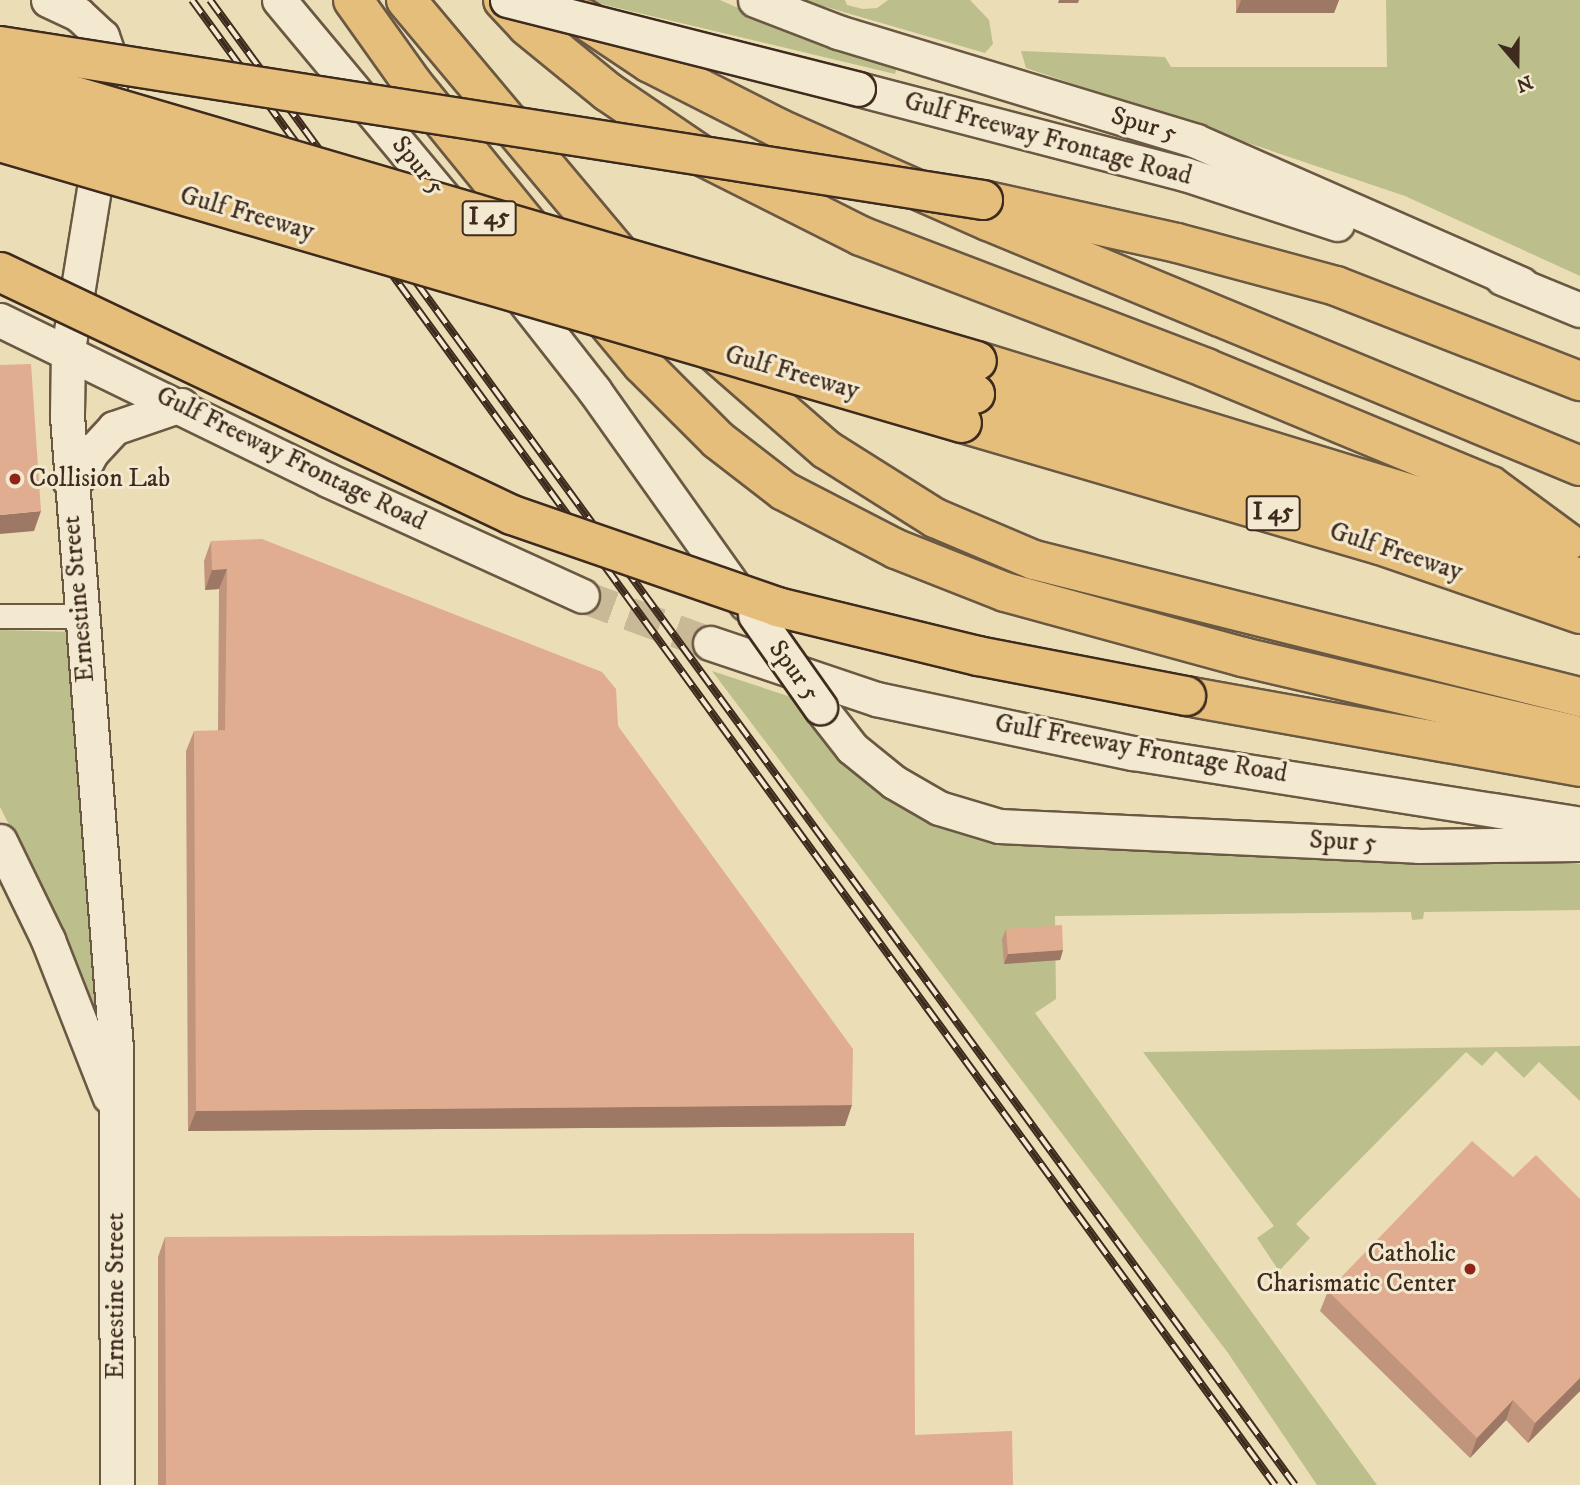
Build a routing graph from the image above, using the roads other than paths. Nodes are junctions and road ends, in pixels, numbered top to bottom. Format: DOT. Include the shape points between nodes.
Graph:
graph roads {
  1 [pos="48,0"];
  2 [pos="279,0"];
  3 [pos="353,0"];
  4 [pos="406,0"];
  5 [pos="505,0"];
  6 [pos="556,0"];
  7 [pos="755,0"];
  8 [pos="0,46"];
  9 [pos="0,74"];
  10 [pos="0,112"];
  11 [pos="0,142"];
  12 [pos="0,272"];
  13 [pos="1521,284"];
  14 [pos="1580,310"];
  15 [pos="0,320"];
  16 [pos="68,350"];
  17 [pos="1580,381"];
  18 [pos="971,393"];
  19 [pos="181,405"];
  20 [pos="1580,466"];
  21 [pos="69,480"];
  22 [pos="1573,545"];
  23 [pos="1580,578"];
  24 [pos="582,596"];
  25 [pos="1580,614"];
  26 [pos="0,616"];
  27 [pos="81,616"];
  28 [pos="710,643"];
  29 [pos="1580,697"];
  30 [pos="1580,736"];
  31 [pos="1580,767"];
  32 [pos="1580,824"];
  33 [pos="0,841"];
  34 [pos="1580,844"];
  35 [pos="114,1107"];
  36 [pos="117,1485"];
  1 -- 16 [label="main road, Ernestine Street" via="78,14 103,36 110,59 110,90"];
  2 -- 34 [label="main road, Spur 5, bridge" via="414,159 594,390 852,748 894,782 939,808 999,826 1418,846"];
  3 -- 30 [label="highway" via="421,94 642,365 718,440 784,491 896,549 1005,592 1244,657"];
  4 -- 29 [label="highway" via="610,246 722,363 827,450 935,518 1034,560"];
  5 -- 13 [label="main road, Gulf Freeway Frontage Road, bridge" via="1185,174"];
  5 -- 22 [label="highway" via="527,26 608,92 702,156 861,236 1206,368 1491,486"];
  6 -- 20 [label="highway" via="650,63 790,134 1026,237"];
  7 -- 13 [label="main road, Spur 5" via="838,32 1196,141"];
  8 -- 17 [label="highway, bridge" via="1035,209 1336,286"];
  9 -- 18 [label="highway, Gulf Freeway / I 45, bridge"];
  10 -- 18 [label="highway, Gulf Freeway / I 45, bridge"];
  11 -- 18 [label="highway, Gulf Freeway / I 45, bridge"];
  12 -- 31 [label="highway, bridge" via="512,515 777,607 978,656"];
  13 -- 14 [label="main road, Gulf Freeway Frontage Road"];
  15 -- 16 [label="main road, Gulf Freeway Frontage Road"];
  16 -- 19 [label="main road, Gulf Freeway Frontage Road"];
  16 -- 21 [label="main road, Ernestine Street"];
  18 -- 22 [label="highway, Gulf Freeway / I 45"];
  18 -- 23 [label="highway, Gulf Freeway / I 45" via="1360,507"];
  18 -- 25 [label="highway, Gulf Freeway / I 45"];
  19 -- 21 [label="main road" via="114,428 92,452 79,476"];
  19 -- 24 [label="main road, Gulf Freeway Frontage Road" via="328,480"];
  21 -- 27 [label="main road, Ernestine Street"];
  26 -- 27 [label="street"];
  27 -- 35 [label="main road, Ernestine Street" via="116,1048"];
  28 -- 32 [label="main road, Gulf Freeway Frontage Road" via="876,699 1133,753"];
  33 -- 35 [label="main road, Ernestine Street" via="48,940"];
  35 -- 36 [label="main road, Ernestine Street"];
}
